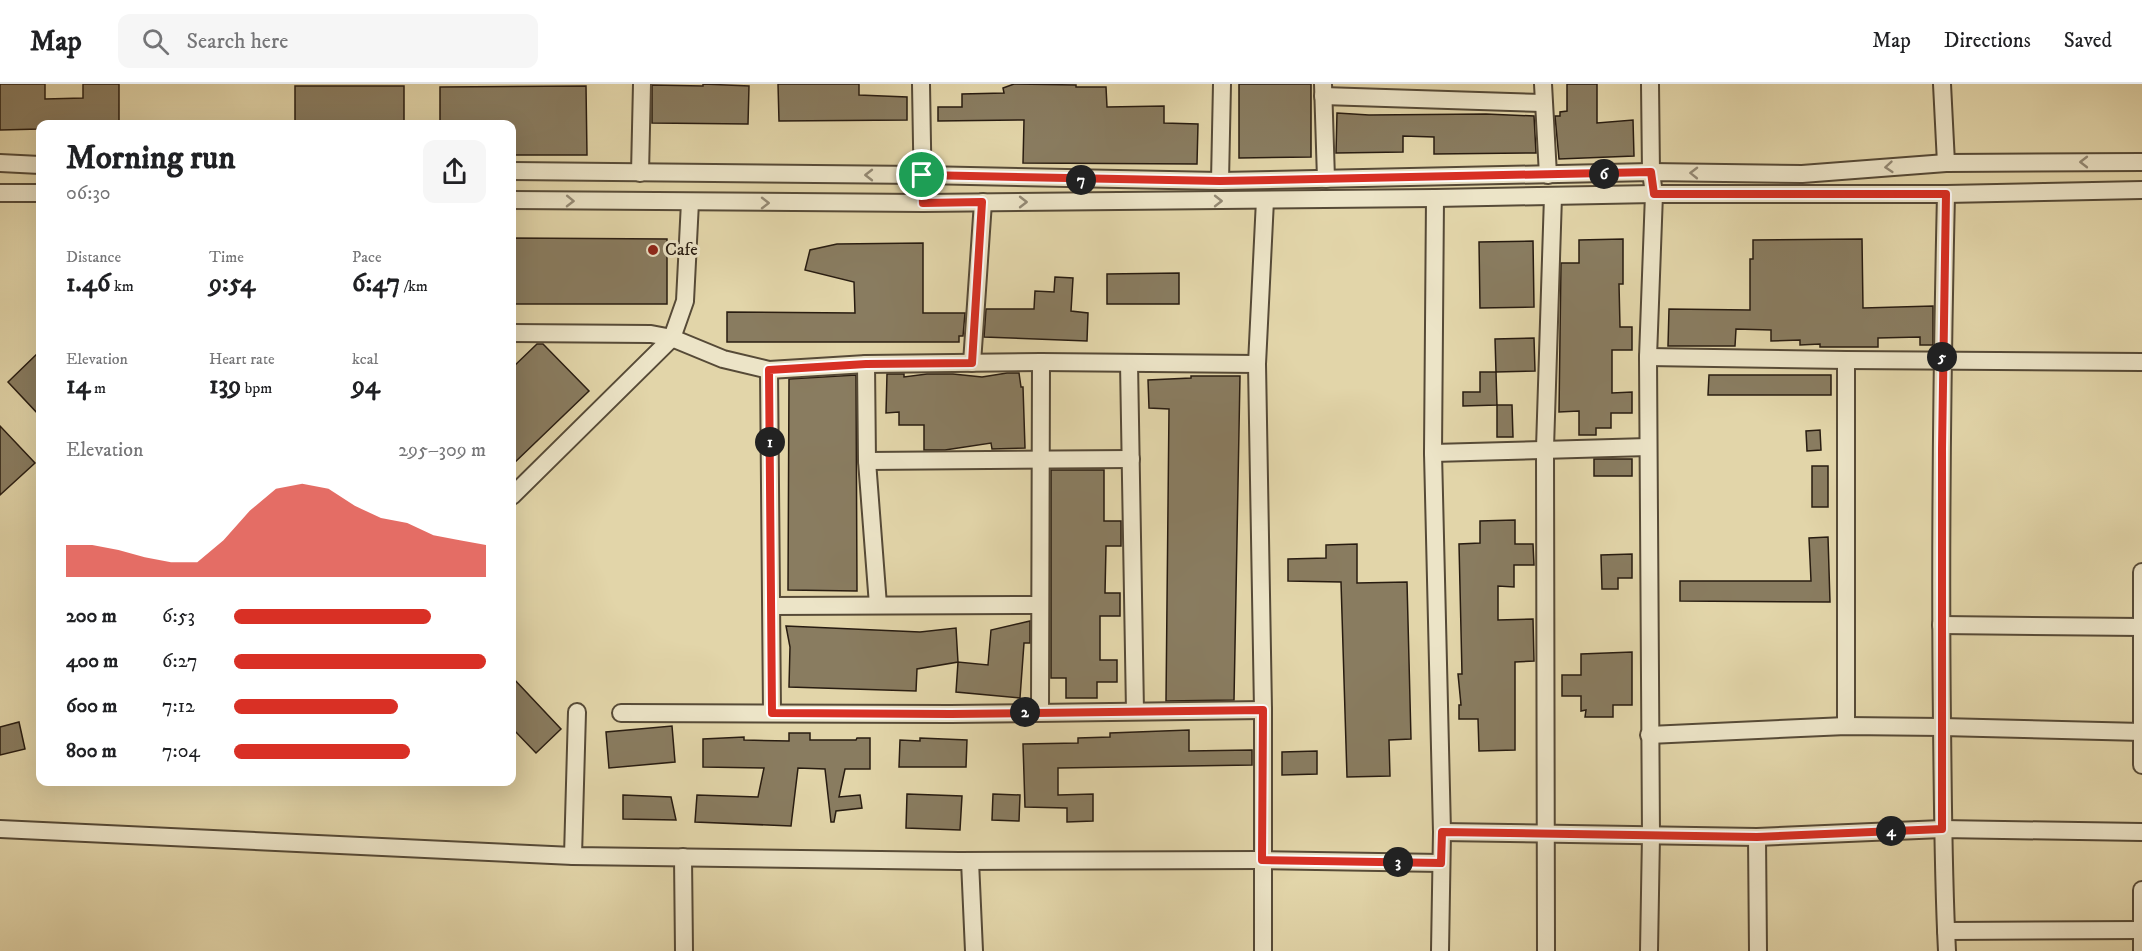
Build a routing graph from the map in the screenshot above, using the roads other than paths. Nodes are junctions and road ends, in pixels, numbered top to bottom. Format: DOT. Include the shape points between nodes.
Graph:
graph roads {
  1 [pos="642,84"];
  2 [pos="921,84"];
  3 [pos="1222,84"];
  4 [pos="1543,84"];
  5 [pos="1650,84"];
  6 [pos="1942,84"];
  7 [pos="1323,90"];
  8 [pos="1543,103"];
  9 [pos="2142,162"];
  10 [pos="0,163"];
  11 [pos="1946,163"];
  12 [pos="36,165"];
  13 [pos="516,171"];
  14 [pos="1651,172"];
  15 [pos="640,173"];
  16 [pos="922,175"];
  17 [pos="1548,175"];
  18 [pos="1326,179"];
  19 [pos="1220,181"];
  20 [pos="2142,190"];
  21 [pos="0,193"];
  22 [pos="36,194"];
  23 [pos="1654,194"];
  24 [pos="1946,194"];
  25 [pos="1553,196"];
  26 [pos="1435,198"];
  27 [pos="516,200"];
  28 [pos="1265,200"];
  29 [pos="690,202"];
  30 [pos="982,202"];
  31 [pos="923,203"];
  32 [pos="516,333"];
  33 [pos="672,338"];
  34 [pos="1648,357"];
  35 [pos="1846,360"];
  36 [pos="1942,361"];
  37 [pos="1041,362"];
  38 [pos="2142,362"];
  39 [pos="972,363"];
  40 [pos="1129,363"];
  41 [pos="866,364"];
  42 [pos="1257,364"];
  43 [pos="769,370"];
  44 [pos="1648,447"];
  45 [pos="1545,448"];
  46 [pos="1433,453"];
  47 [pos="1131,459"];
  48 [pos="1039,460"];
  49 [pos="867,461"];
  50 [pos="516,492"];
  51 [pos="2142,572"];
  52 [pos="1040,604"];
  53 [pos="878,605"];
  54 [pos="772,606"];
  55 [pos="1941,625"];
  56 [pos="2141,627"];
  57 [pos="1263,710"];
  58 [pos="1135,711"];
  59 [pos="577,712"];
  60 [pos="1040,712"];
  61 [pos="772,713"];
  62 [pos="621,714"];
  63 [pos="1846,726"];
  64 [pos="1942,727"];
  65 [pos="2142,732"];
  66 [pos="1649,735"];
  67 [pos="2142,765"];
  68 [pos="0,829"];
  69 [pos="1942,829"];
  70 [pos="1442,832"];
  71 [pos="2142,832"];
  72 [pos="1546,833"];
  73 [pos="1651,835"];
  74 [pos="1757,837"];
  75 [pos="573,856"];
  76 [pos="683,858"];
  77 [pos="1262,860"];
  78 [pos="970,861"];
  79 [pos="1441,863"];
  80 [pos="2142,890"];
  81 [pos="2141,930"];
  82 [pos="1946,931"];
  83 [pos="684,951"];
  84 [pos="974,951"];
  85 [pos="1263,951"];
  86 [pos="1440,951"];
  87 [pos="1546,951"];
  88 [pos="1649,951"];
  89 [pos="1758,951"];
  90 [pos="1947,951"];
  91 [pos="2142,951"];
  1 -- 15 [label="street"];
  2 -- 16 [label="street"];
  3 -- 19 [label="street"];
  4 -- 8 [label="street"];
  5 -- 14 [label="street"];
  6 -- 11 [label="street"];
  7 -- 8 [label="street"];
  7 -- 18 [label="street"];
  8 -- 17 [label="street"];
  9 -- 11 [label="street, one-way"];
  10 -- 12 [label="street"];
  11 -- 14 [label="street, one-way" via="1802,174"];
  13 -- 15 [label="street"];
  14 -- 17 [label="street"];
  14 -- 23 [label="street"];
  16 -- 15 [label="street, one-way"];
  16 -- 19 [label="street"];
  16 -- 31 [label="street"];
  17 -- 18 [label="street"];
  18 -- 19 [label="street"];
  20 -- 24 [label="street"];
  21 -- 22 [label="street"];
  23 -- 24 [label="street"];
  23 -- 25 [label="street"];
  23 -- 34 [label="street"];
  24 -- 36 [label="street"];
  25 -- 26 [label="street"];
  25 -- 45 [label="street"];
  26 -- 28 [label="street"];
  26 -- 46 [label="street"];
  27 -- 29 [label="street, one-way"];
  30 -- 28 [label="street, one-way"];
  28 -- 42 [label="street"];
  29 -- 31 [label="street, one-way"];
  29 -- 33 [label="street" via="685,301"];
  30 -- 31 [label="street"];
  30 -- 39 [label="street"];
  32 -- 33 [label="street" via="651,334"];
  33 -- 43 [label="street" via="723,359"];
  33 -- 50 [label="street"];
  34 -- 35 [label="street"];
  34 -- 44 [label="street"];
  35 -- 36 [label="street"];
  35 -- 63 [label="street"];
  36 -- 38 [label="street"];
  36 -- 55 [label="street"];
  37 -- 39 [label="street"];
  37 -- 40 [label="street"];
  37 -- 48 [label="street"];
  39 -- 41 [label="street"];
  40 -- 42 [label="street"];
  40 -- 47 [label="street"];
  41 -- 43 [label="street"];
  41 -- 49 [label="street"];
  42 -- 57 [label="street"];
  43 -- 54 [label="street"];
  44 -- 45 [label="street"];
  44 -- 66 [label="street"];
  45 -- 46 [label="street"];
  45 -- 72 [label="street"];
  46 -- 70 [label="street"];
  47 -- 48 [label="street"];
  47 -- 58 [label="street"];
  48 -- 49 [label="street"];
  48 -- 52 [label="street"];
  49 -- 53 [label="street"];
  51 -- 56 [label="street"];
  52 -- 53 [label="street"];
  52 -- 60 [label="street"];
  53 -- 54 [label="street"];
  54 -- 61 [label="street"];
  55 -- 56 [label="street"];
  55 -- 64 [label="street"];
  56 -- 65 [label="street"];
  57 -- 58 [label="street"];
  57 -- 77 [label="street"];
  58 -- 60 [label="street"];
  59 -- 75 [label="street"];
  60 -- 61 [label="street"];
  61 -- 62 [label="street"];
  63 -- 64 [label="street"];
  63 -- 66 [label="street"];
  64 -- 65 [label="street"];
  64 -- 69 [label="street"];
  65 -- 67 [label="street"];
  66 -- 73 [label="street"];
  68 -- 75 [label="street"];
  69 -- 71 [label="street"];
  69 -- 74 [label="street"];
  69 -- 82 [label="street"];
  70 -- 72 [label="street"];
  70 -- 79 [label="street"];
  72 -- 73 [label="street"];
  72 -- 87 [label="street"];
  73 -- 74 [label="street"];
  73 -- 88 [label="street"];
  74 -- 89 [label="street"];
  75 -- 76 [label="street"];
  76 -- 78 [label="street"];
  76 -- 83 [label="street"];
  77 -- 78 [label="street"];
  77 -- 79 [label="street"];
  77 -- 85 [label="street"];
  78 -- 84 [label="street"];
  79 -- 86 [label="street"];
  80 -- 81 [label="street"];
  81 -- 82 [label="street"];
  81 -- 91 [label="street"];
  82 -- 90 [label="street"];
}
